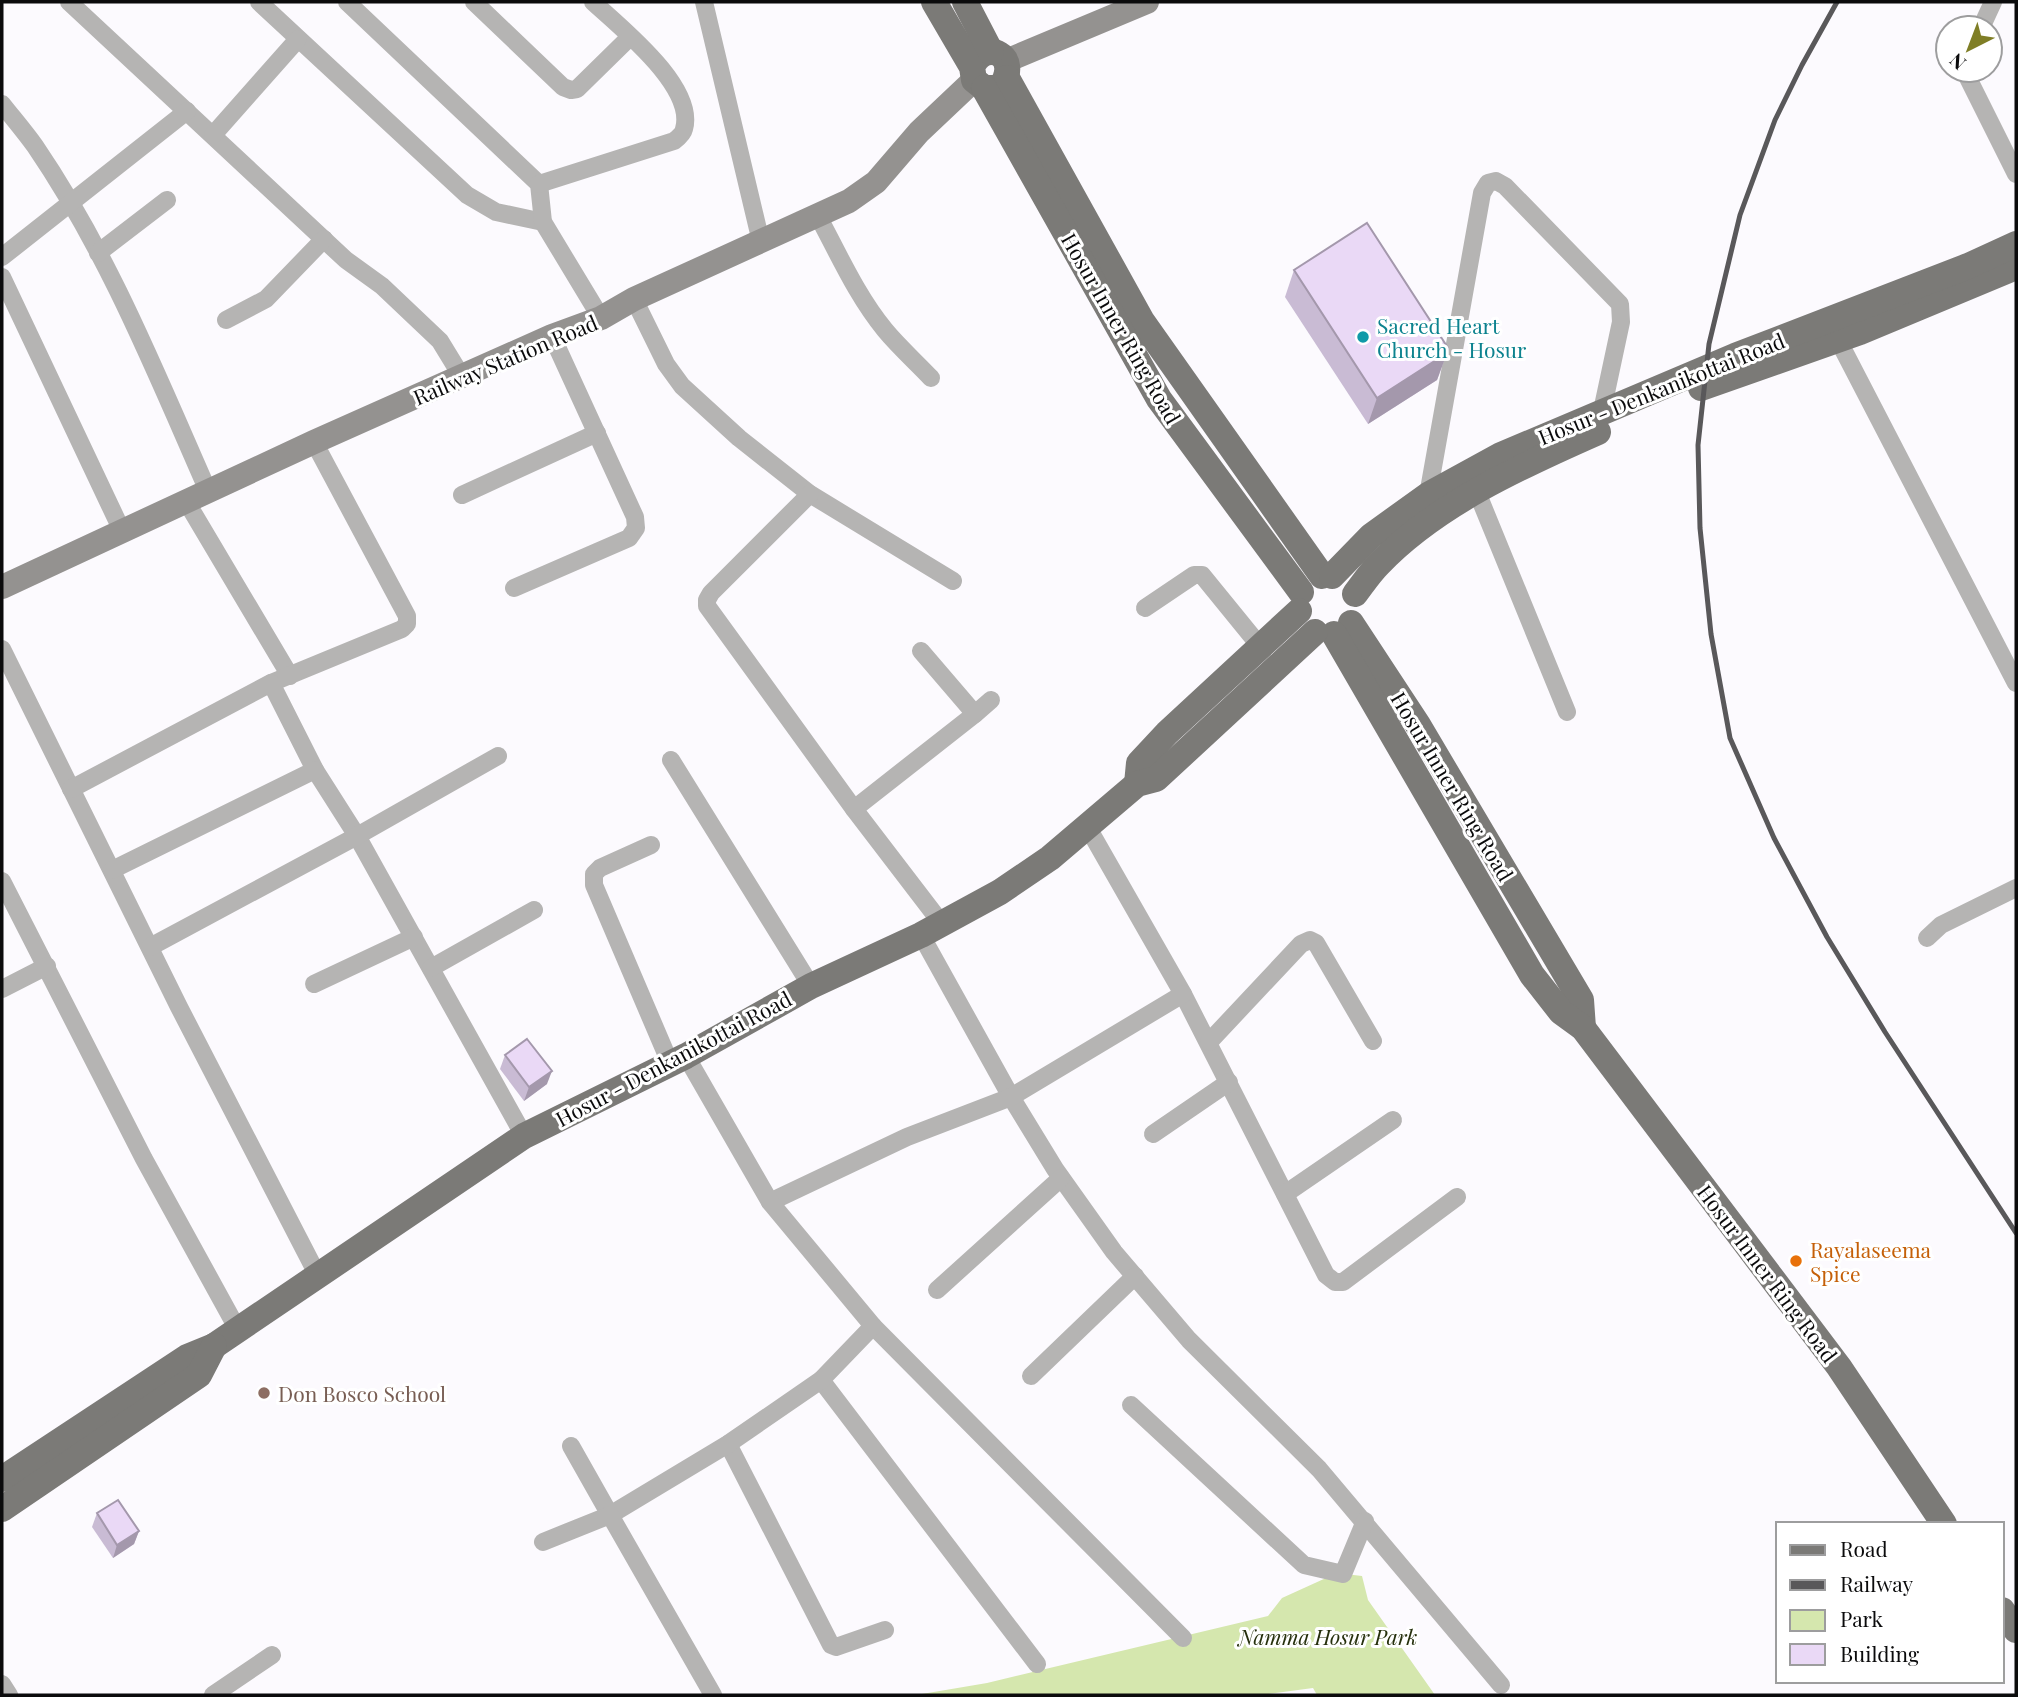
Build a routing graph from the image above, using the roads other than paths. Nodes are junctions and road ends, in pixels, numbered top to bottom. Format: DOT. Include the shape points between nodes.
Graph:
graph roads {
  1 [pos="69,2"];
  2 [pos="259,2"];
  3 [pos="347,2"];
  4 [pos="474,2"];
  5 [pos="593,2"];
  6 [pos="704,2"];
  7 [pos="934,2"];
  8 [pos="965,2"];
  9 [pos="1147,2"];
  10 [pos="630,37"];
  11 [pos="298,39"];
  12 [pos="989,71"];
  13 [pos="1971,84"];
  14 [pos="2,104"];
  15 [pos="187,111"];
  16 [pos="213,135"];
  17 [pos="2016,174"];
  18 [pos="539,184"];
  19 [pos="167,200"];
  20 [pos="71,203"];
  21 [pos="818,216"];
  22 [pos="543,222"];
  23 [pos="324,239"];
  24 [pos="761,242"];
  25 [pos="2016,244"];
  26 [pos="98,253"];
  27 [pos="2,257"];
  28 [pos="2016,267"];
  29 [pos="2,277"];
  30 [pos="634,299"];
  31 [pos="601,318"];
  32 [pos="226,320"];
  33 [pos="1833,330"];
  34 [pos="552,336"];
  35 [pos="462,377"];
  36 [pos="931,378"];
  37 [pos="1602,411"];
  38 [pos="597,433"];
  39 [pos="314,442"];
  40 [pos="1477,492"];
  41 [pos="810,494"];
  42 [pos="462,495"];
  43 [pos="1428,495"];
  44 [pos="197,496"];
  45 [pos="122,531"];
  46 [pos="1327,576"];
  47 [pos="953,581"];
  48 [pos="2,587"];
  49 [pos="514,588"];
  50 [pos="1355,594"];
  51 [pos="1300,601"];
  52 [pos="1145,608"];
  53 [pos="1333,629"];
  54 [pos="1259,645"];
  55 [pos="2,649"];
  56 [pos="921,651"];
  57 [pos="290,676"];
  58 [pos="271,683"];
  59 [pos="2016,683"];
  60 [pos="991,700"];
  61 [pos="1567,712"];
  62 [pos="975,714"];
  63 [pos="498,756"];
  64 [pos="671,760"];
  65 [pos="316,770"];
  66 [pos="1137,784"];
  67 [pos="71,789"];
  68 [pos="854,809"];
  69 [pos="1087,826"];
  70 [pos="357,836"];
  71 [pos="651,845"];
  72 [pos="112,870"];
  73 [pos="2,881"];
  74 [pos="2016,888"];
  75 [pos="534,910"];
  76 [pos="932,930"];
  77 [pos="414,937"];
  78 [pos="1927,938"];
  79 [pos="150,947"];
  80 [pos="47,966"];
  81 [pos="431,968"];
  82 [pos="314,984"];
  83 [pos="811,986"];
  84 [pos="2,989"];
  85 [pos="1183,994"];
  86 [pos="1373,1041"];
  87 [pos="1209,1042"];
  88 [pos="678,1060"];
  89 [pos="1229,1083"];
  90 [pos="1011,1097"];
  91 [pos="1393,1119"];
  92 [pos="1153,1134"];
  93 [pos="524,1136"];
  94 [pos="1061,1178"];
  95 [pos="1285,1194"];
  96 [pos="1457,1197"];
  97 [pos="770,1202"];
  98 [pos="318,1276"];
  99 [pos="1135,1276"];
  100 [pos="937,1290"];
  101 [pos="873,1326"];
  102 [pos="238,1330"];
  103 [pos="214,1346"];
  104 [pos="1031,1376"];
  105 [pos="821,1380"];
  106 [pos="1131,1405"];
  107 [pos="728,1444"];
  108 [pos="571,1446"];
  109 [pos="2,1479"];
  110 [pos="2,1509"];
  111 [pos="610,1515"];
  112 [pos="1365,1521"];
  113 [pos="1943,1522"];
  114 [pos="543,1542"];
  115 [pos="2004,1613"];
  116 [pos="885,1630"];
  117 [pos="2016,1630"];
  118 [pos="1183,1638"];
  119 [pos="272,1655"];
  120 [pos="1037,1664"];
  121 [pos="2,1685"];
  122 [pos="1501,1685"];
  123 [pos="9,1695"];
  124 [pos="213,1695"];
  125 [pos="713,1695"];
  1 -- 15 [label="street"];
  2 -- 11 [label="street"];
  3 -- 18 [label="street"];
  4 -- 10 [label="street" via="571,90 578,89"];
  5 -- 10 [label="street"];
  6 -- 24 [label="street"];
  7 -- 12 [label="main road, Hosur Inner Ring Road"];
  8 -- 12 [label="main road, Hosur Inner Ring Road"];
  9 -- 12 [label="main road, Railway Station Road"];
  10 -- 18 [label="street" via="678,90 686,117 684,132 674,141"];
  11 -- 16 [label="street"];
  11 -- 22 [label="street" via="467,195 496,212"];
  12 -- 21 [label="main road, Railway Station Road" via="919,132 876,182"];
  12 -- 46 [label="main road, Hosur Inner Ring Road" via="1142,321"];
  12 -- 51 [label="main road, Hosur Inner Ring Road" via="1159,398"];
  13 -- 17 [label="street"];
  14 -- 20 [label="street"];
  15 -- 16 [label="street"];
  15 -- 20 [label="street"];
  16 -- 23 [label="street"];
  18 -- 22 [label="street"];
  19 -- 26 [label="street"];
  20 -- 26 [label="street"];
  20 -- 27 [label="street"];
  21 -- 24 [label="main road, Railway Station Road"];
  21 -- 36 [label="street" via="872,312"];
  22 -- 31 [label="street"];
  23 -- 32 [label="street" via="266,299"];
  23 -- 35 [label="street" via="440,341"];
  24 -- 30 [label="main road, Railway Station Road"];
  25 -- 33 [label="main road, Hosur - Denkanikottai Road"];
  26 -- 44 [label="street" via="125,302"];
  28 -- 33 [label="main road, Hosur - Denkanikottai Road" via="1860,332"];
  29 -- 45 [label="street"];
  30 -- 31 [label="main road, Railway Station Road"];
  30 -- 41 [label="street" via="682,386"];
  31 -- 34 [label="main road, Railway Station Road"];
  33 -- 37 [label="main road, Hosur - Denkanikottai Road" via="1723,361"];
  33 -- 40 [label="main road, Hosur - Denkanikottai Road" via="1513,471"];
  33 -- 59 [label="street"];
  34 -- 35 [label="main road, Railway Station Road"];
  34 -- 38 [label="street"];
  35 -- 39 [label="main road, Railway Station Road"];
  37 -- 43 [label="main road, Hosur - Denkanikottai Road" via="1501,454"];
  37 -- 43 [label="street" via="1620,304 1506,186 1488,183 1482,193"];
  38 -- 42 [label="street"];
  38 -- 49 [label="street" via="636,528 629,538"];
  39 -- 44 [label="main road, Railway Station Road"];
  39 -- 57 [label="street" via="407,616 407,624"];
  40 -- 50 [label="main road, Hosur - Denkanikottai Road" via="1417,531 1378,565"];
  40 -- 61 [label="street"];
  41 -- 47 [label="street"];
  41 -- 68 [label="street" via="711,593 707,606"];
  43 -- 46 [label="main road, Hosur - Denkanikottai Road" via="1371,536"];
  44 -- 45 [label="main road, Railway Station Road"];
  44 -- 57 [label="street"];
  45 -- 48 [label="main road, Railway Station Road"];
  46 -- 50 [label="main road" via="1342,579"];
  46 -- 51 [label="main road, Hosur - Denkanikottai Road" via="1306,585"];
  50 -- 53 [label="main road" via="1355,614"];
  51 -- 53 [label="main road" via="1302,619 1308,626"];
  51 -- 54 [label="main road, Hosur - Denkanikottai Road"];
  52 -- 54 [label="street" via="1194,575 1202,575"];
  53 -- 66 [label="main road, Hosur - Denkanikottai Road" via="1156,779"];
  53 -- 113 [label="main road, Hosur Inner Ring Road" via="1532,975 1561,1012 1583,1028 1839,1367"];
  54 -- 66 [label="main road, Hosur - Denkanikottai Road" via="1139,763"];
  55 -- 67 [label="street"];
  56 -- 62 [label="street"];
  57 -- 58 [label="street"];
  58 -- 65 [label="street"];
  58 -- 67 [label="street"];
  60 -- 62 [label="street"];
  62 -- 68 [label="street"];
  63 -- 70 [label="street"];
  64 -- 83 [label="street"];
  65 -- 70 [label="street"];
  65 -- 72 [label="street"];
  66 -- 69 [label="main road, Hosur - Denkanikottai Road"];
  67 -- 72 [label="street"];
  68 -- 76 [label="street"];
  69 -- 76 [label="main road, Hosur - Denkanikottai Road" via="1028,874"];
  69 -- 85 [label="street"];
  70 -- 77 [label="street"];
  70 -- 79 [label="street"];
  71 -- 88 [label="street" via="600,868 594,874 594,885"];
  72 -- 79 [label="street"];
  73 -- 80 [label="street"];
  74 -- 78 [label="street" via="1941,925"];
  75 -- 81 [label="street"];
  76 -- 83 [label="main road, Hosur - Denkanikottai Road"];
  76 -- 90 [label="street"];
  77 -- 81 [label="street"];
  77 -- 82 [label="street"];
  79 -- 98 [label="street"];
  80 -- 84 [label="street"];
  80 -- 102 [label="street"];
  81 -- 93 [label="street"];
  83 -- 88 [label="main road, Hosur - Denkanikottai Road"];
  85 -- 87 [label="street"];
  85 -- 90 [label="street"];
  86 -- 87 [label="street" via="1316,943 1310,940 1301,944"];
  87 -- 89 [label="street"];
  88 -- 93 [label="main road, Hosur - Denkanikottai Road"];
  88 -- 97 [label="street"];
  89 -- 92 [label="street"];
  89 -- 95 [label="street"];
  90 -- 94 [label="street"];
  90 -- 97 [label="street" via="907,1137"];
  91 -- 95 [label="street"];
  93 -- 98 [label="main road, Hosur - Denkanikottai Road"];
  94 -- 99 [label="street"];
  94 -- 100 [label="street"];
  95 -- 96 [label="street" via="1326,1275 1335,1282 1343,1282"];
  97 -- 101 [label="street"];
  98 -- 102 [label="main road, Hosur - Denkanikottai Road"];
  99 -- 104 [label="street"];
  99 -- 112 [label="street" via="1189,1340"];
  101 -- 105 [label="street"];
  101 -- 118 [label="street"];
  102 -- 103 [label="main road, Hosur - Denkanikottai Road"];
  103 -- 109 [label="main road, Hosur - Denkanikottai Road" via="187,1357"];
  103 -- 110 [label="main road, Hosur - Denkanikottai Road" via="199,1376"];
  105 -- 107 [label="street"];
  105 -- 120 [label="street"];
  106 -- 112 [label="street" via="1304,1565 1343,1574"];
  107 -- 111 [label="street"];
  107 -- 116 [label="street" via="831,1644 836,1647"];
  108 -- 111 [label="street"];
  111 -- 114 [label="street"];
  111 -- 125 [label="street"];
  112 -- 122 [label="street"];
  115 -- 117 [label="main road"];
  119 -- 124 [label="street"];
  121 -- 123 [label="street"];
}
